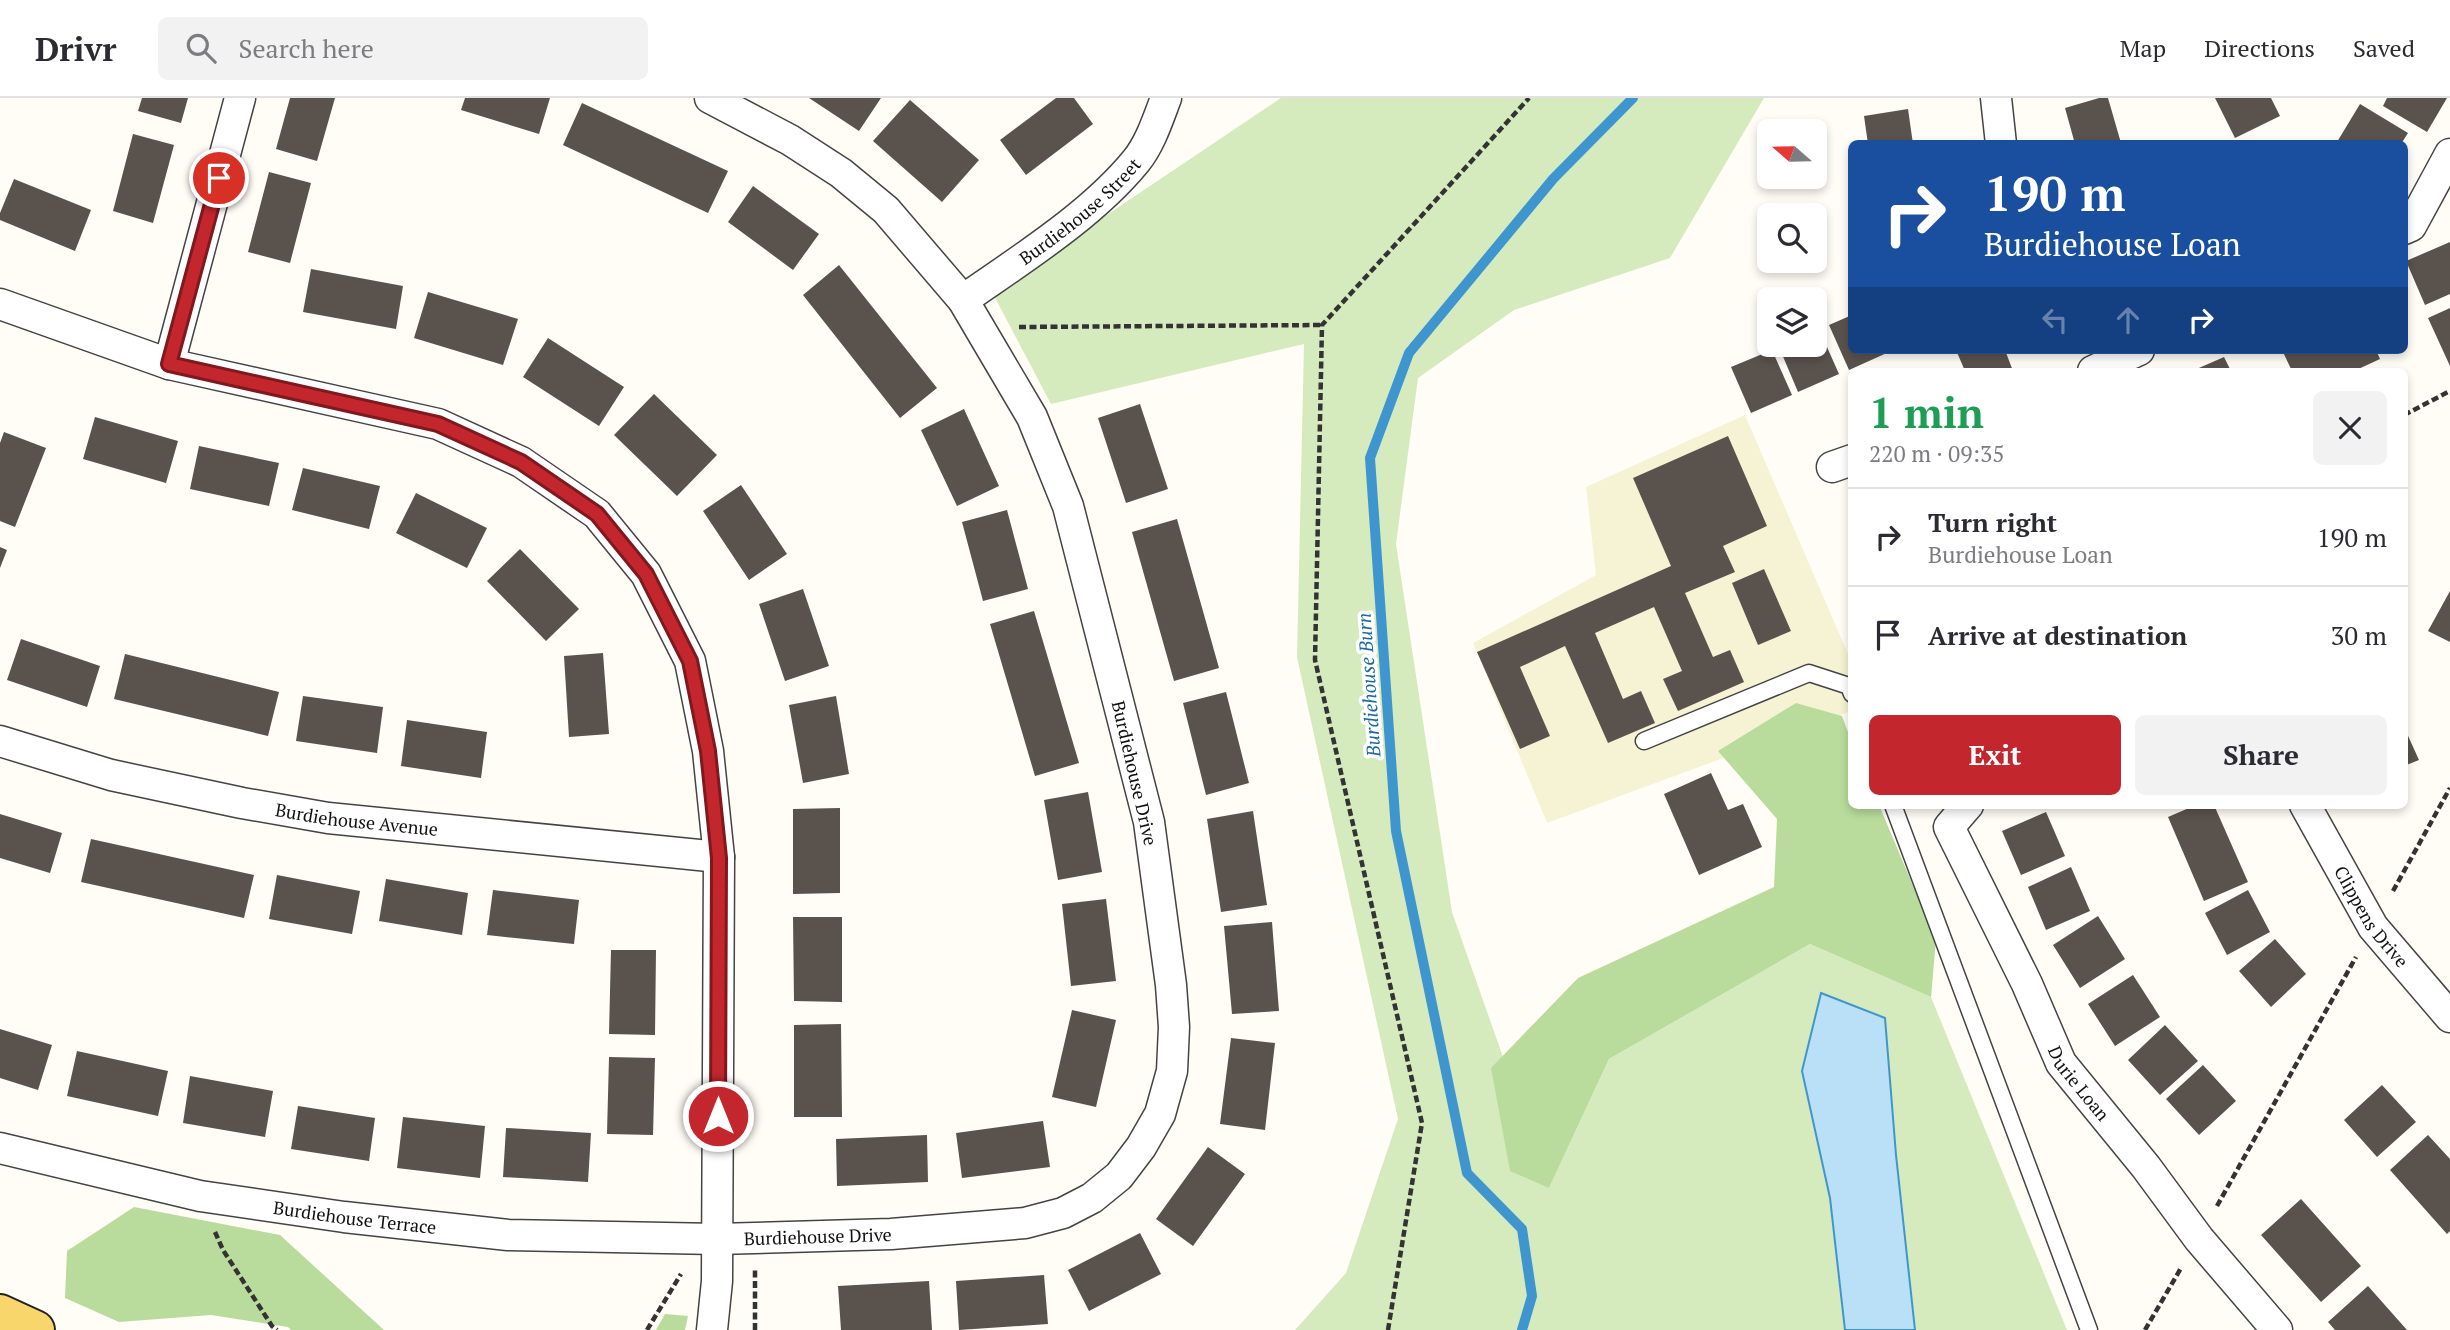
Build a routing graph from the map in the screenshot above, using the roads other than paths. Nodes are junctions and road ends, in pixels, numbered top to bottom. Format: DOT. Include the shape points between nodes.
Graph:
graph roads {
  1 [pos="240,98"];
  2 [pos="710,98"];
  3 [pos="1166,98"];
  4 [pos="1996,98"];
  5 [pos="2001,140"];
  6 [pos="2450,154"];
  7 [pos="2408,227"];
  8 [pos="963,300"];
  9 [pos="0,305"];
  10 [pos="2127,354"];
  11 [pos="169,364"];
  12 [pos="2093,365"];
  13 [pos="1848,686"];
  14 [pos="0,741"];
  15 [pos="1644,741"];
  16 [pos="1894,809"];
  17 [pos="1965,809"];
  18 [pos="2307,809"];
  19 [pos="719,858"];
  20 [pos="2450,1017"];
  21 [pos="0,1148"];
  22 [pos="717,1239"];
  23 [pos="0,1314"];
  24 [pos="36,1330"];
  25 [pos="712,1330"];
  26 [pos="2089,1330"];
  27 [pos="2277,1330"];
  1 -- 11 [label="street"];
  2 -- 8 [label="street, Burdiehouse Drive" via="841,173 886,211"];
  3 -- 8 [label="street, Burdiehouse Street" via="1137,160 1105,192 1054,236"];
  4 -- 5 [label="street"];
  6 -- 7 [label="street"];
  8 -- 22 [label="street, Burdiehouse Drive" via="1032,417 1068,506 1149,822 1171,985 1172,1072 1160,1114 1119,1176 1063,1213 985,1228"];
  9 -- 11 [label="street"];
  10 -- 12 [label="street"];
  11 -- 19 [label="street" via="438,424 521,462 597,514 646,574 690,661 708,751"];
  13 -- 15 [label="lane" via="1809,673"];
  14 -- 19 [label="street, Burdiehouse Avenue" via="111,775 328,818"];
  16 -- 26 [label="lane"];
  17 -- 27 [label="street, Durie Loan" via="1949,827 2061,1063"];
  18 -- 20 [label="street, Clippens Drive" via="2373,927"];
  19 -- 22 [label="street"];
  21 -- 22 [label="street, Burdiehouse Terrace" via="200,1196 344,1217 508,1235"];
  22 -- 25 [label="street"];
  23 -- 24 [label="main road"];
}
